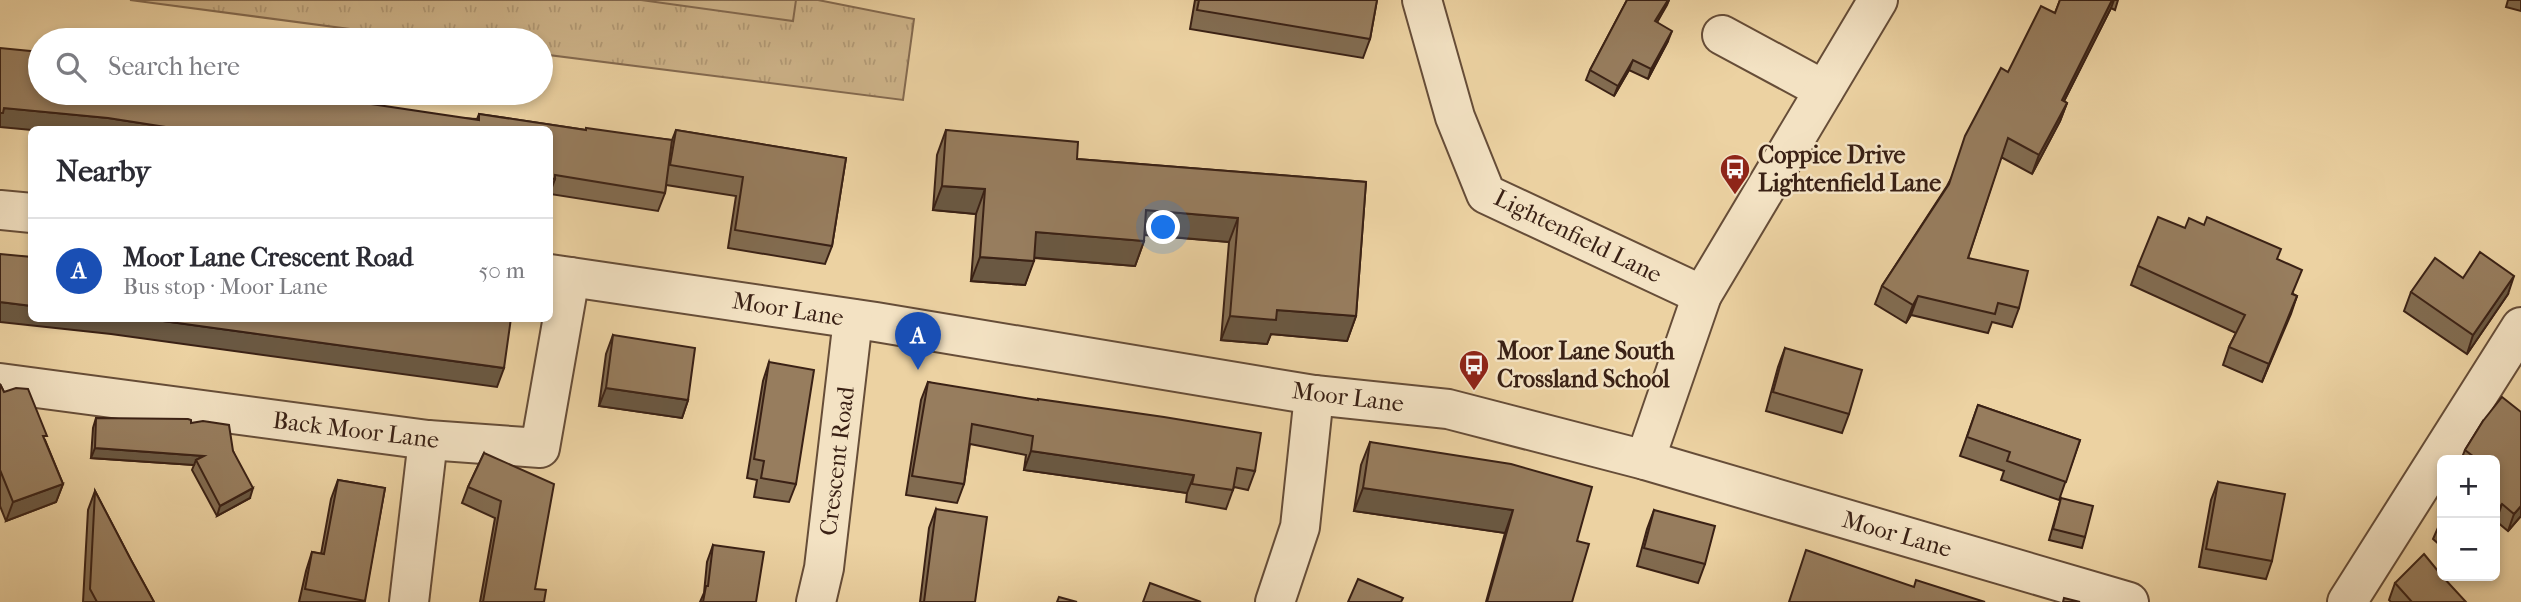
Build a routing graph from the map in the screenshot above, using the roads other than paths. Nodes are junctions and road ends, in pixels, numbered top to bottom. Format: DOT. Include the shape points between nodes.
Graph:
graph roads {
  1 [pos="1422,0"];
  2 [pos="1878,0"];
  3 [pos="1722,35"];
  4 [pos="1824,90"];
  5 [pos="0,210"];
  6 [pos="28,213"];
  7 [pos="560,275"];
  8 [pos="1702,295"];
  9 [pos="853,319"];
  10 [pos="2521,327"];
  11 [pos="0,383"];
  12 [pos="1314,395"];
  13 [pos="428,440"];
  14 [pos="1645,460"];
  15 [pos="2032,588"];
  16 [pos="409,602"];
  17 [pos="816,602"];
  18 [pos="1275,602"];
  19 [pos="2129,602"];
  20 [pos="2347,602"];
  1 -- 8 [label="street, Lightenfield Lane" via="1455,117 1486,194"];
  2 -- 4 [label="street"];
  3 -- 4 [label="street"];
  4 -- 8 [label="street"];
  5 -- 6 [label="street"];
  7 -- 9 [label="street, Moor Lane"];
  7 -- 13 [label="street, Back Moor Lane" via="540,448"];
  8 -- 14 [label="street"];
  9 -- 12 [label="street, Moor Lane"];
  9 -- 17 [label="street, Crescent Road" via="824,568"];
  10 -- 20 [label="street"];
  11 -- 13 [label="street, Back Moor Lane"];
  12 -- 14 [label="street, Moor Lane" via="1448,410"];
  12 -- 18 [label="street" via="1300,527"];
  13 -- 16 [label="street"];
  14 -- 15 [label="street, Moor Lane"];
  15 -- 19 [label="street, Moor Lane"];
}
